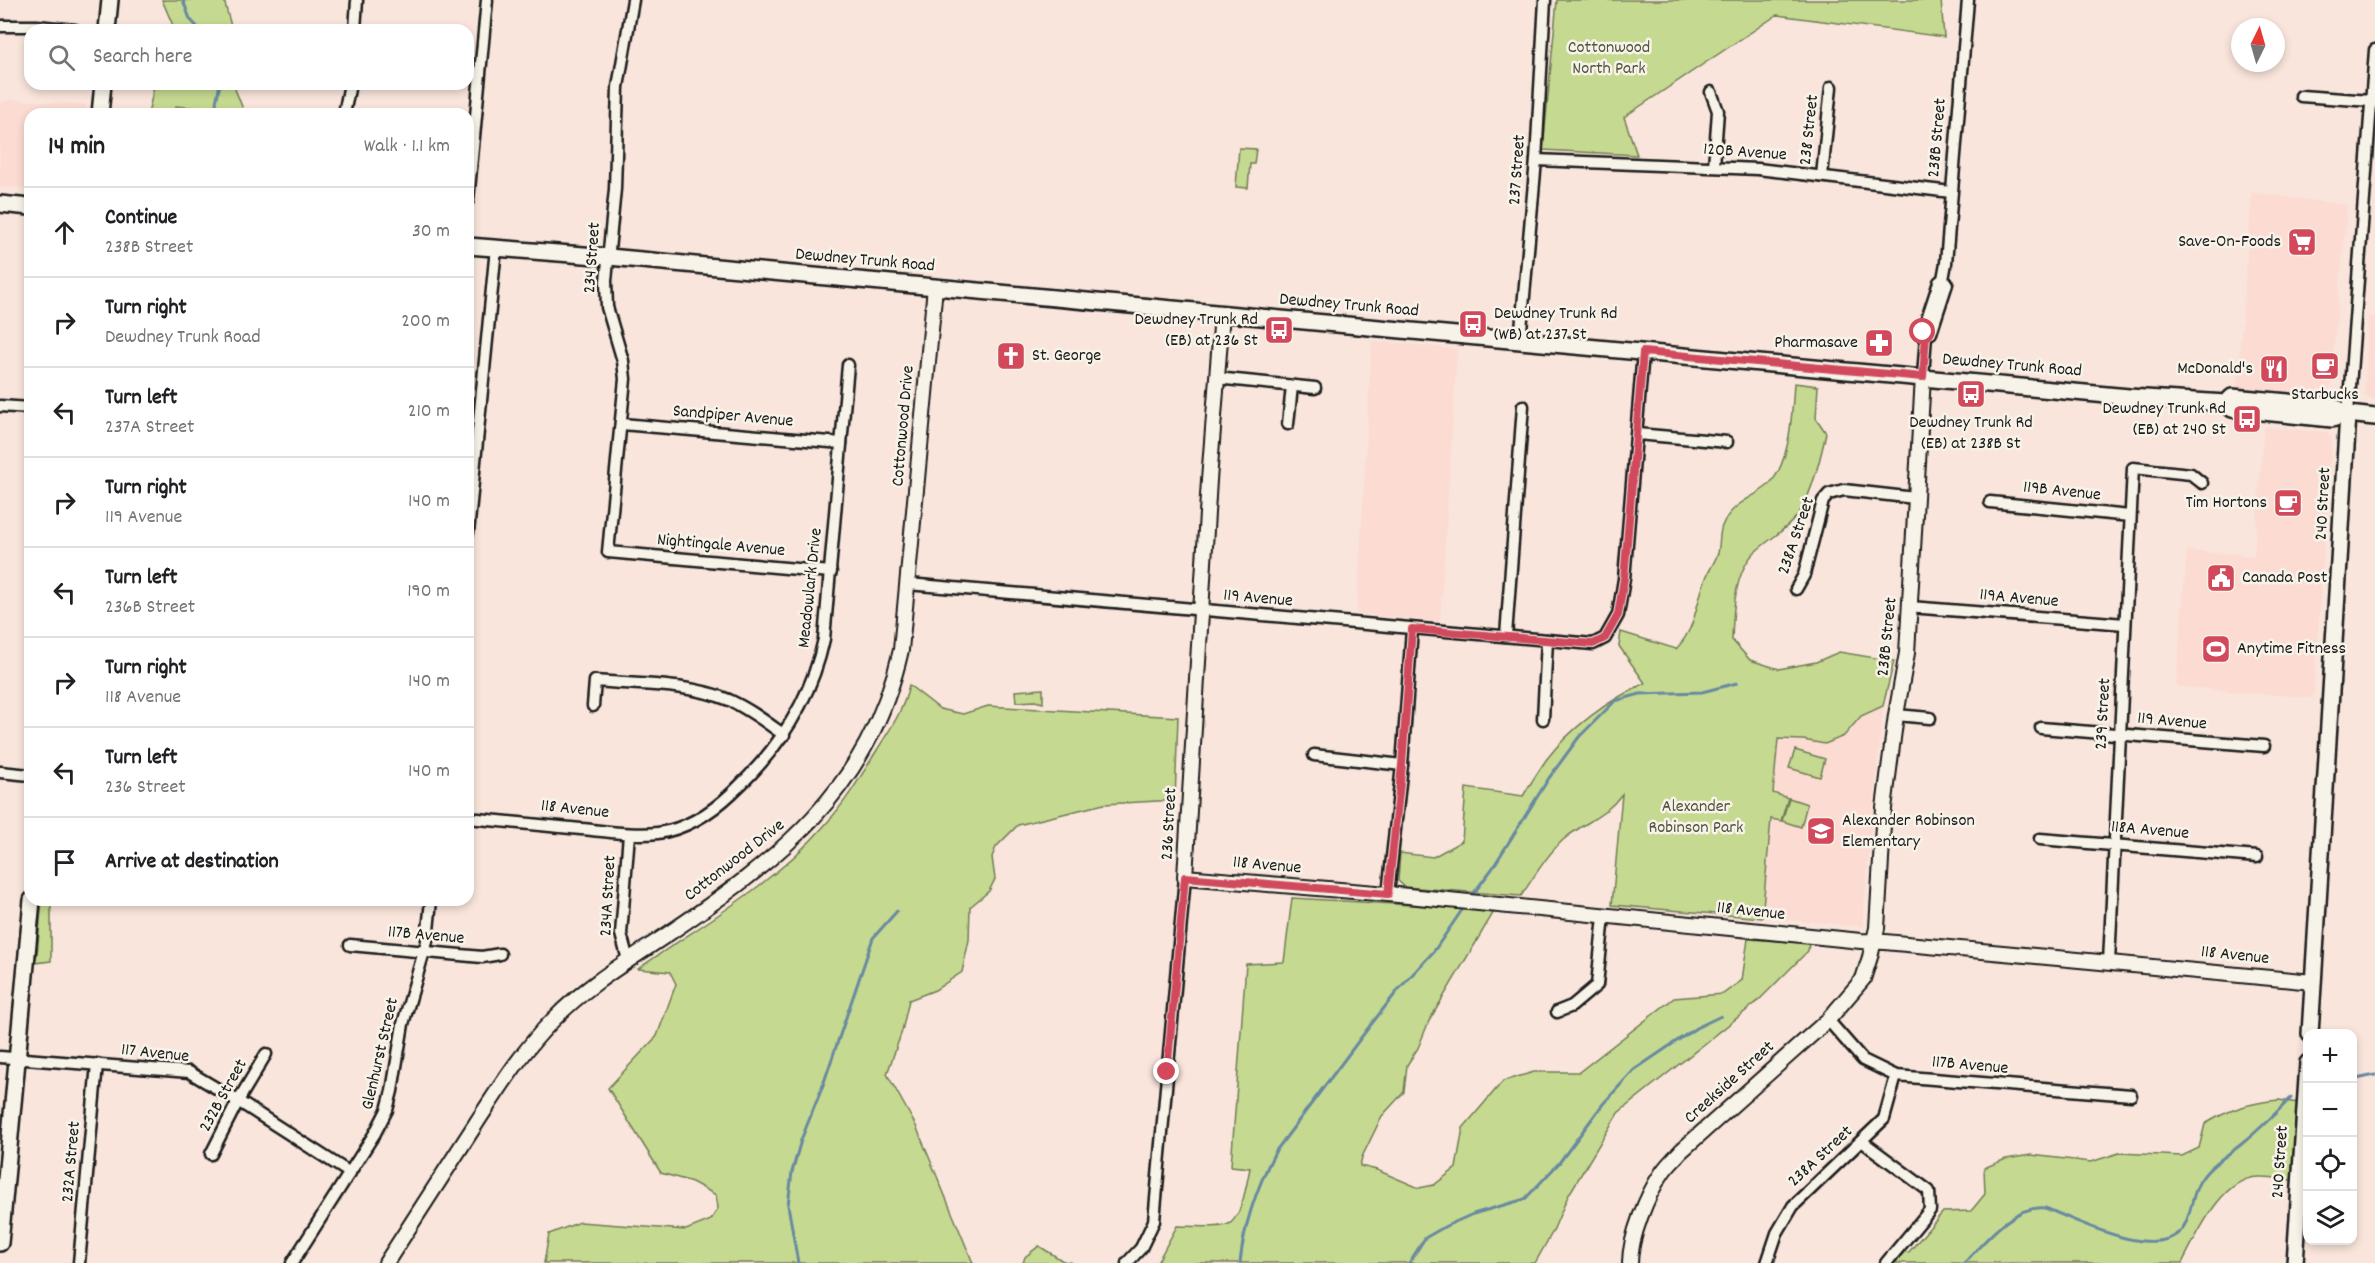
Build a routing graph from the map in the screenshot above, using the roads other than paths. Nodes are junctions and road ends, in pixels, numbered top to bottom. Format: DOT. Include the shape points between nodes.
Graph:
graph roads {
  1 [pos="110,0"];
  2 [pos="357,0"];
  3 [pos="487,0"];
  4 [pos="633,0"];
  5 [pos="1545,0"];
  6 [pos="1968,0"];
  7 [pos="108,24"];
  8 [pos="355,24"];
  9 [pos="0,26"];
  10 [pos="24,27"];
  11 [pos="2375,50"];
  12 [pos="1831,87"];
  13 [pos="102,90"];
  14 [pos="349,90"];
  15 [pos="1711,92"];
  16 [pos="2301,96"];
  17 [pos="2371,101"];
  18 [pos="101,108"];
  19 [pos="345,108"];
  20 [pos="474,137"];
  21 [pos="1536,160"];
  22 [pos="1714,166"];
  23 [pos="1822,176"];
  24 [pos="1951,192"];
  25 [pos="0,204"];
  26 [pos="24,206"];
  27 [pos="474,246"];
  28 [pos="496,248"];
  29 [pos="609,257"];
  30 [pos="935,287"];
  31 [pos="1222,314"];
  32 [pos="1520,341"];
  33 [pos="1643,352"];
  34 [pos="848,365"];
  35 [pos="1923,377"];
  36 [pos="1216,378"];
  37 [pos="1292,386"];
  38 [pos="1315,388"];
  39 [pos="0,406"];
  40 [pos="1522,406"];
  41 [pos="24,408"];
  42 [pos="2348,414"];
  43 [pos="2375,417"];
  44 [pos="622,424"];
  45 [pos="1288,424"];
  46 [pos="1637,434"];
  47 [pos="1727,442"];
  48 [pos="841,443"];
  49 [pos="474,472"];
  50 [pos="2202,483"];
  51 [pos="1915,498"];
  52 [pos="1990,502"];
  53 [pos="2130,516"];
  54 [pos="608,552"];
  55 [pos="831,572"];
  56 [pos="908,584"];
  57 [pos="1796,589"];
  58 [pos="1910,607"];
  59 [pos="1202,610"];
  60 [pos="2125,624"];
  61 [pos="1412,629"];
  62 [pos="1506,636"];
  63 [pos="1547,640"];
  64 [pos="593,706"];
  65 [pos="1896,715"];
  66 [pos="1930,718"];
  67 [pos="1543,719"];
  68 [pos="2042,728"];
  69 [pos="2119,734"];
  70 [pos="784,735"];
  71 [pos="2264,746"];
  72 [pos="1314,755"];
  73 [pos="1402,765"];
  74 [pos="0,772"];
  75 [pos="24,774"];
  76 [pos="474,819"];
  77 [pos="678,829"];
  78 [pos="629,834"];
  79 [pos="2040,839"];
  80 [pos="2114,845"];
  81 [pos="2257,857"];
  82 [pos="1185,877"];
  83 [pos="1388,894"];
  84 [pos="31,906"];
  85 [pos="430,906"];
  86 [pos="1604,916"];
  87 [pos="1874,942"];
  88 [pos="350,945"];
  89 [pos="425,953"];
  90 [pos="500,954"];
  91 [pos="628,960"];
  92 [pos="2109,962"];
  93 [pos="2313,982"];
  94 [pos="1557,1012"];
  95 [pos="1828,1020"];
  96 [pos="2310,1029"];
  97 [pos="267,1054"];
  98 [pos="0,1057"];
  99 [pos="17,1059"];
  100 [pos="97,1064"];
  101 [pos="1896,1076"];
  102 [pos="2306,1083"];
  103 [pos="2131,1095"];
  104 [pos="238,1101"];
  105 [pos="1863,1142"];
  106 [pos="211,1154"];
  107 [pos="350,1173"];
  108 [pos="0,1243"];
  109 [pos="79,1263"];
  110 [pos="292,1263"];
  111 [pos="386,1263"];
  112 [pos="1127,1263"];
  113 [pos="1630,1263"];
  114 [pos="1767,1263"];
  115 [pos="1886,1263"];
  116 [pos="2295,1263"];
  1 -- 7 [label="main road"];
  2 -- 8 [label="street"];
  3 -- 20 [label="street"];
  4 -- 29 [label="street, 234 Street" via="618,87"];
  5 -- 21 [label="street, 237 Street"];
  6 -- 24 [label="street, 238B Street"];
  9 -- 10 [label="street"];
  11 -- 17 [label="street, 240 Street"];
  12 -- 23 [label="street, 238 Street"];
  13 -- 18 [label="main road"];
  14 -- 19 [label="street"];
  15 -- 22 [label="street" via="1718,111"];
  16 -- 17 [label="street"];
  17 -- 42 [label="street, 240 Street"];
  21 -- 22 [label="street, 120B Avenue"];
  21 -- 32 [label="street, 237 Street"];
  22 -- 23 [label="street, 120B Avenue"];
  23 -- 24 [label="street, 120B Avenue"];
  24 -- 35 [label="street, 238B Street" via="1943,279 1923,332"];
  25 -- 26 [label="main road"];
  27 -- 28 [label="main road, Dewdney Trunk Road"];
  28 -- 29 [label="main road, Dewdney Trunk Road"];
  28 -- 49 [label="street"];
  29 -- 30 [label="main road, Dewdney Trunk Road"];
  29 -- 44 [label="street, 234 Street" via="607,307 624,370"];
  30 -- 31 [label="main road, Dewdney Trunk Road"];
  30 -- 56 [label="street, Cottonwood Drive"];
  31 -- 32 [label="main road, Dewdney Trunk Road"];
  31 -- 36 [label="street, 236 Street"];
  32 -- 33 [label="main road, Dewdney Trunk Road"];
  33 -- 35 [label="main road, Dewdney Trunk Road"];
  33 -- 46 [label="street"];
  34 -- 48 [label="street, Meadowlark Drive"];
  35 -- 42 [label="main road, Dewdney Trunk Road" via="2226,403 2232,409 2332,419"];
  35 -- 51 [label="street, 238B Street"];
  36 -- 37 [label="street"];
  36 -- 59 [label="street, 236 Street"];
  37 -- 38 [label="street"];
  37 -- 45 [label="street"];
  39 -- 41 [label="street"];
  40 -- 62 [label="street"];
  42 -- 43 [label="main road, Dewdney Trunk Road"];
  42 -- 93 [label="main road, 240 Street"];
  44 -- 48 [label="street, Sandpiper Avenue"];
  44 -- 54 [label="street, 234 Street"];
  46 -- 47 [label="street"];
  46 -- 63 [label="street, 119 Avenue" via="1618,615 1605,638 1593,644"];
  48 -- 55 [label="street, Meadowlark Drive"];
  50 -- 53 [label="street, 239 Street" via="2191,474 2133,468"];
  51 -- 57 [label="street, 238A Street" via="1844,490 1829,494 1823,501 1804,575"];
  51 -- 58 [label="street, 238B Street"];
  52 -- 53 [label="street, 119B Avenue"];
  53 -- 60 [label="street, 239 Street"];
  54 -- 55 [label="street, Nightingale Avenue"];
  55 -- 70 [label="street, Meadowlark Drive" via="816,669"];
  56 -- 59 [label="street, 119 Avenue"];
  56 -- 91 [label="street, Cottonwood Drive" via="893,684 879,719 844,782 810,823 763,866"];
  58 -- 60 [label="street, 119A Avenue"];
  58 -- 65 [label="street, 238B Street"];
  59 -- 61 [label="street, 119 Avenue"];
  59 -- 82 [label="street, 236 Street"];
  60 -- 69 [label="street, 239 Street"];
  61 -- 62 [label="street, 119 Avenue"];
  61 -- 73 [label="street"];
  62 -- 63 [label="street, 119 Avenue"];
  63 -- 67 [label="street"];
  64 -- 70 [label="street" via="595,681 696,690 739,705"];
  65 -- 66 [label="street"];
  65 -- 87 [label="street, 238B Street"];
  68 -- 69 [label="street, 119 Avenue"];
  69 -- 71 [label="street, 119 Avenue"];
  69 -- 80 [label="street, 239 Street"];
  70 -- 77 [label="street, Meadowlark Drive" via="723,801"];
  72 -- 73 [label="street"];
  73 -- 83 [label="street"];
  74 -- 75 [label="street"];
  76 -- 78 [label="street, 118 Avenue"];
  77 -- 78 [label="street, 118 Avenue"];
  78 -- 91 [label="street, 234A Street" via="621,934"];
  79 -- 80 [label="street, 118A Avenue"];
  80 -- 81 [label="street, 118A Avenue"];
  80 -- 92 [label="street, 239 Street"];
  82 -- 83 [label="street, 118 Avenue"];
  82 -- 112 [label="street, 236 Street" via="1154,1221 1141,1248"];
  83 -- 86 [label="street, 118 Avenue"];
  84 -- 99 [label="main road"];
  85 -- 89 [label="street, Glenhurst Street"];
  86 -- 87 [label="street, 118 Avenue"];
  86 -- 94 [label="street" via="1597,985 1572,1006"];
  87 -- 92 [label="street, 118 Avenue"];
  87 -- 95 [label="street, Creekside Street" via="1863,979"];
  88 -- 89 [label="street, 117B Avenue"];
  89 -- 90 [label="street, 117B Avenue" via="482,957"];
  89 -- 107 [label="street, Glenhurst Street" via="403,1024 390,1101 380,1126"];
  91 -- 111 [label="street, Cottonwood Drive" via="579,996 545,1028 499,1089"];
  92 -- 93 [label="street, 118 Avenue"];
  93 -- 96 [label="main road, 240 Street"];
  95 -- 101 [label="street, 117B Avenue" via="1863,1060"];
  95 -- 113 [label="street, Creekside Street" via="1662,1172 1644,1208"];
  97 -- 104 [label="street, 232B Street"];
  98 -- 99 [label="street, 117 Avenue"];
  99 -- 100 [label="street, 117 Avenue"];
  99 -- 108 [label="main road"];
  100 -- 104 [label="street, 117 Avenue" via="189,1072"];
  100 -- 109 [label="street, 232A Street"];
  101 -- 103 [label="street, 117B Avenue"];
  101 -- 105 [label="street, 238A Street" via="1884,1119"];
  102 -- 116 [label="main road, 240 Street"];
  104 -- 106 [label="street, 232B Street"];
  104 -- 107 [label="street, 117 Avenue"];
  105 -- 114 [label="street, 238A Street" via="1793,1206 1777,1233"];
  105 -- 115 [label="street" via="1929,1191 1929,1209"];
  107 -- 110 [label="street, Glenhurst Street"];
}
